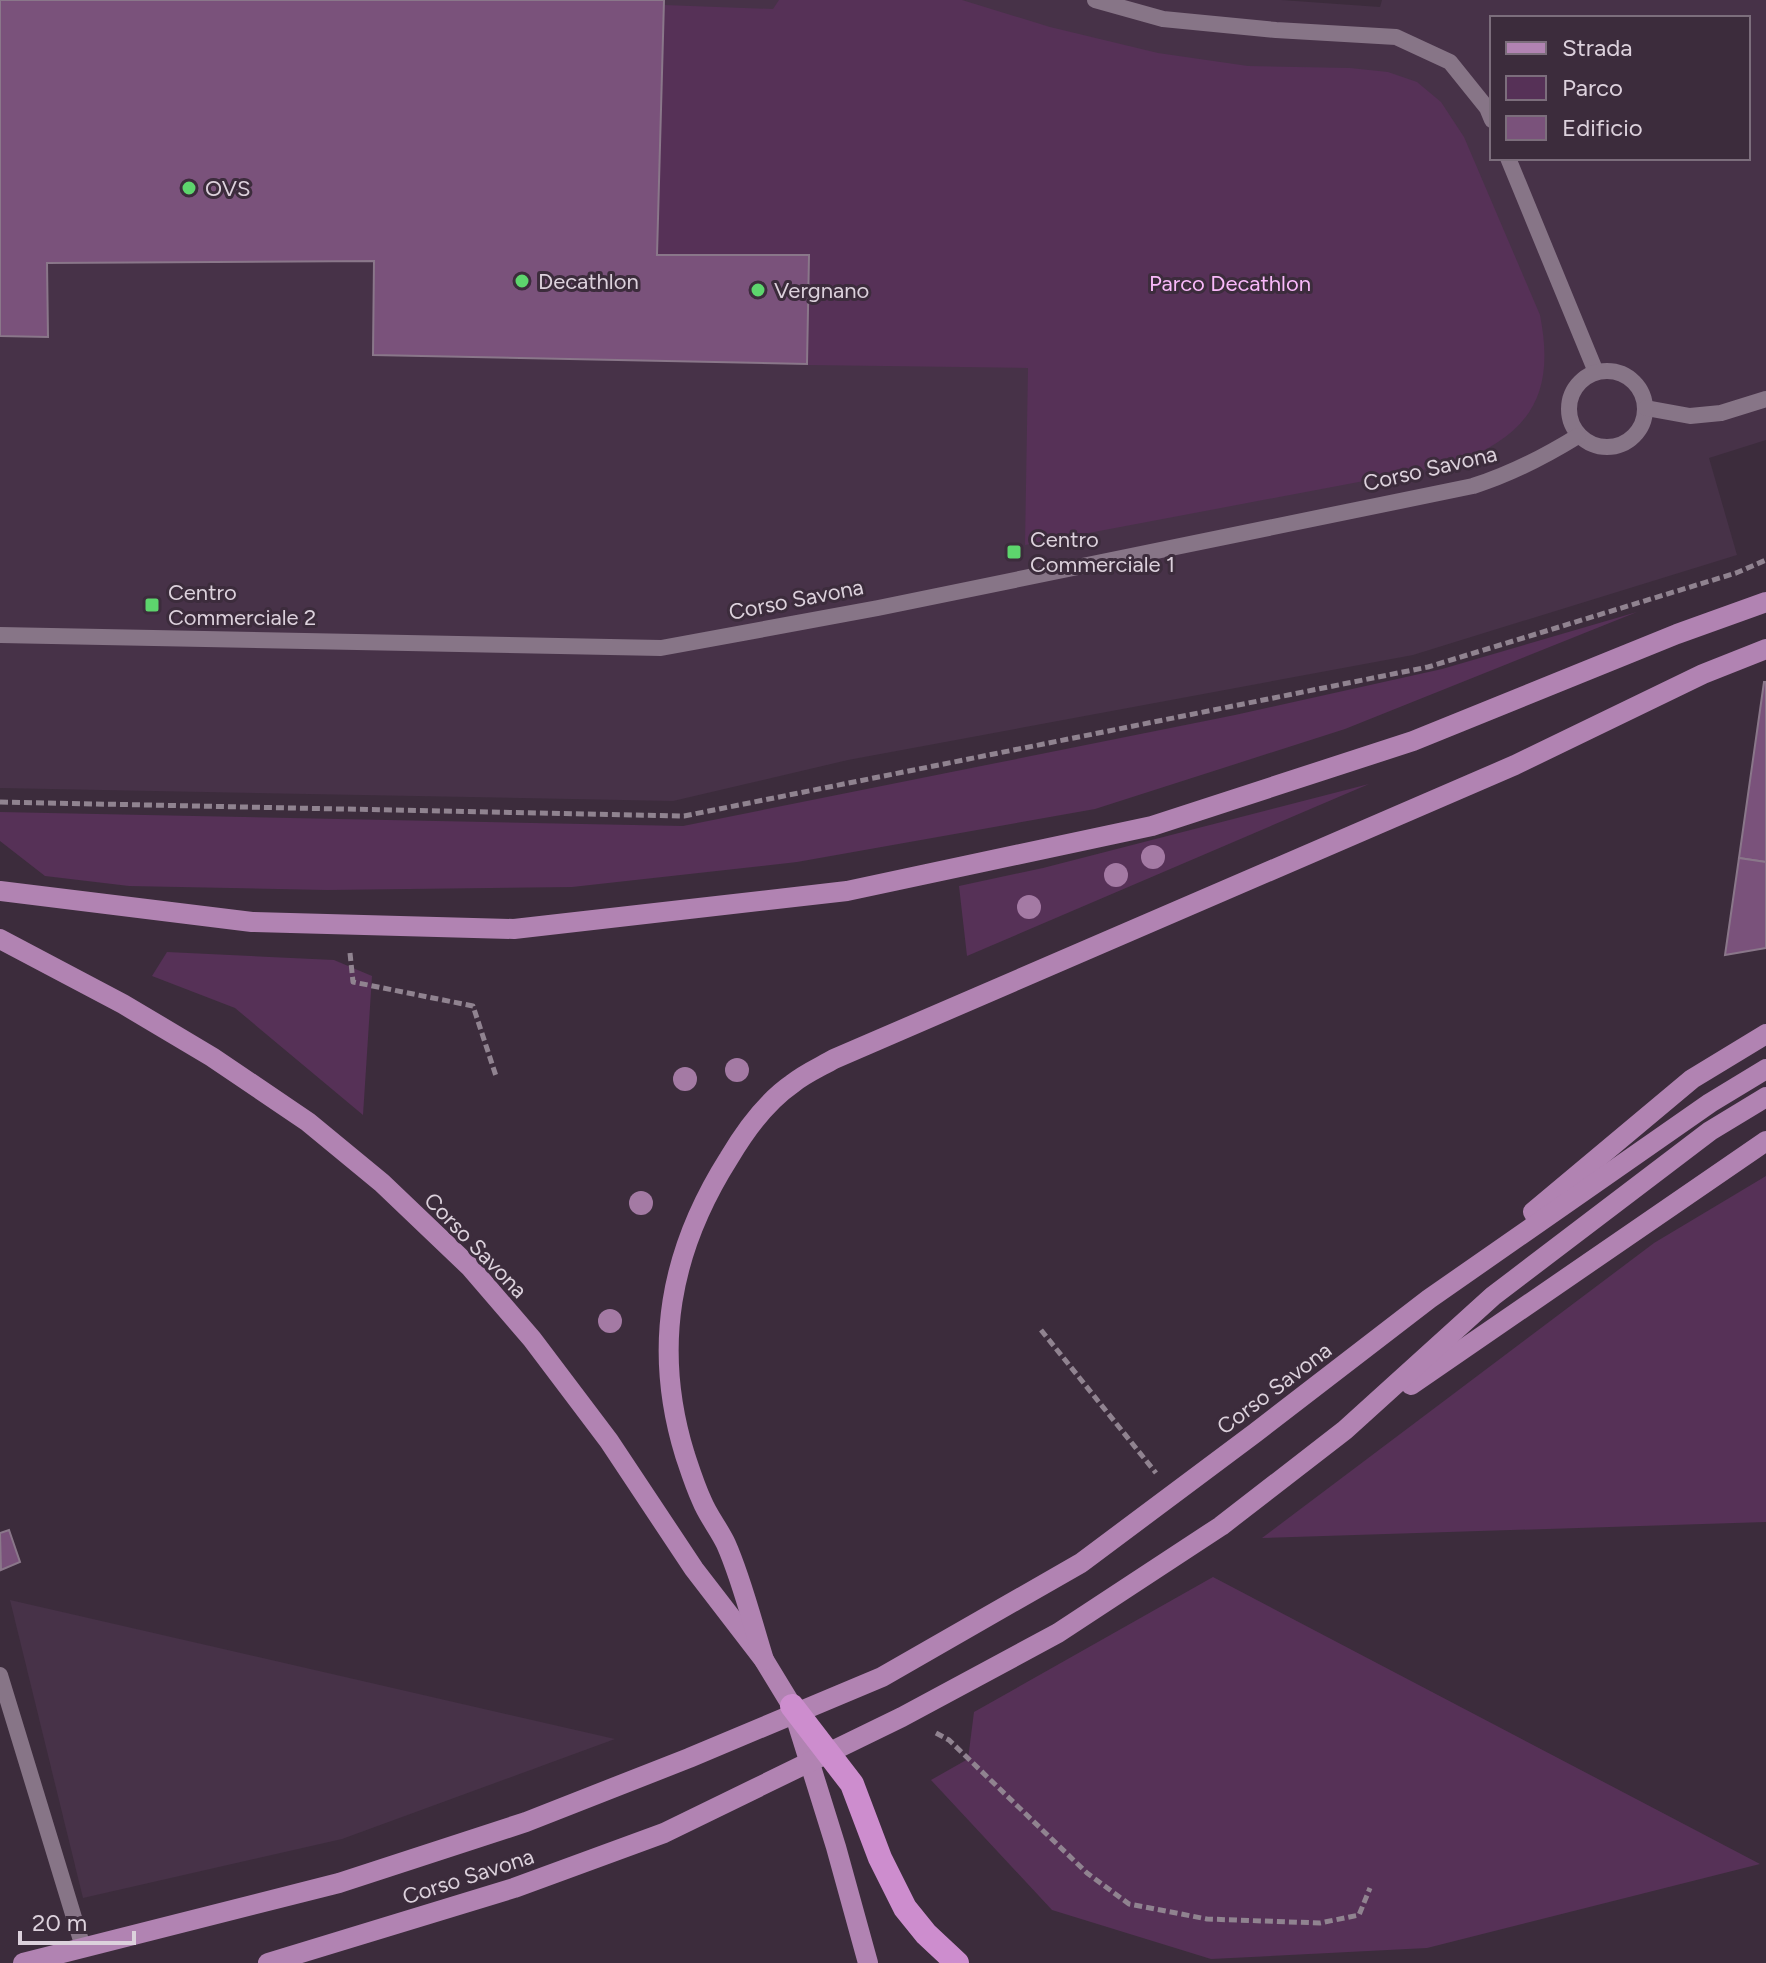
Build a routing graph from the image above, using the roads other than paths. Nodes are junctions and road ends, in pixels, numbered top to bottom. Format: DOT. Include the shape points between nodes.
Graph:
graph roads {
  1 [pos="1095,0"];
  2 [pos="1490,115"];
  3 [pos="1509,160"];
  4 [pos="1596,372"];
  5 [pos="1766,399"];
  6 [pos="1646,408"];
  7 [pos="1578,436"];
  8 [pos="1766,602"];
  9 [pos="0,635"];
  10 [pos="1766,649"];
  11 [pos="0,891"];
  12 [pos="0,939"];
  13 [pos="1766,1034"];
  14 [pos="1766,1069"];
  15 [pos="1766,1097"];
  16 [pos="1766,1141"];
  17 [pos="1429,1299"];
  18 [pos="1345,1430"];
  19 [pos="764,1660"];
  20 [pos="0,1675"];
  21 [pos="786,1697"];
  22 [pos="83,1947"];
  23 [pos="23,1963"];
  24 [pos="268,1963"];
  25 [pos="868,1963"];
  26 [pos="957,1963"];
  1 -- 2 [label="street" via="1163,19 1396,37 1450,62"];
  3 -- 4 [label="street"];
  4 -- 6 [label="street" via="1628,376 1641,389"];
  4 -- 7 [label="street" via="1573,391 1568,410"];
  5 -- 6 [label="street" via="1690,416"];
  6 -- 7 [label="street" via="1644,422 1622,445 1605,448"];
  7 -- 9 [label="street, Corso Savona" via="1538,461 1473,486 661,648"];
  8 -- 11 [label="main road" via="1413,741 1152,826 847,891 514,929 252,922"];
  10 -- 19 [label="main road" via="1515,765 834,1059 791,1084 762,1112 722,1168 694,1221 672,1298 668,1361 685,1453 702,1502 726,1544"];
  12 -- 19 [label="main road, Corso Savona" via="212,1057 308,1122 382,1183 470,1267 532,1339"];
  13 -- 17 [label="main road" via="1692,1079"];
  14 -- 17 [label="main road, Corso Savona"];
  15 -- 18 [label="main road, Corso Savona" via="1710,1131 1493,1296"];
  16 -- 18 [label="main road"];
  17 -- 22 [label="main road, Corso Savona" via="1081,1563 882,1677 526,1822 339,1883"];
  18 -- 24 [label="main road, Corso Savona" via="1221,1526 1058,1633 902,1717 664,1833 514,1888"];
  19 -- 21 [label="main road, Corso Savona"];
  20 -- 22 [label="street"];
  21 -- 25 [label="main road, Corso Savona"];
  21 -- 26 [label="highway" via="852,1784 905,1908"];
  22 -- 23 [label="main road, Corso Savona"];
}
